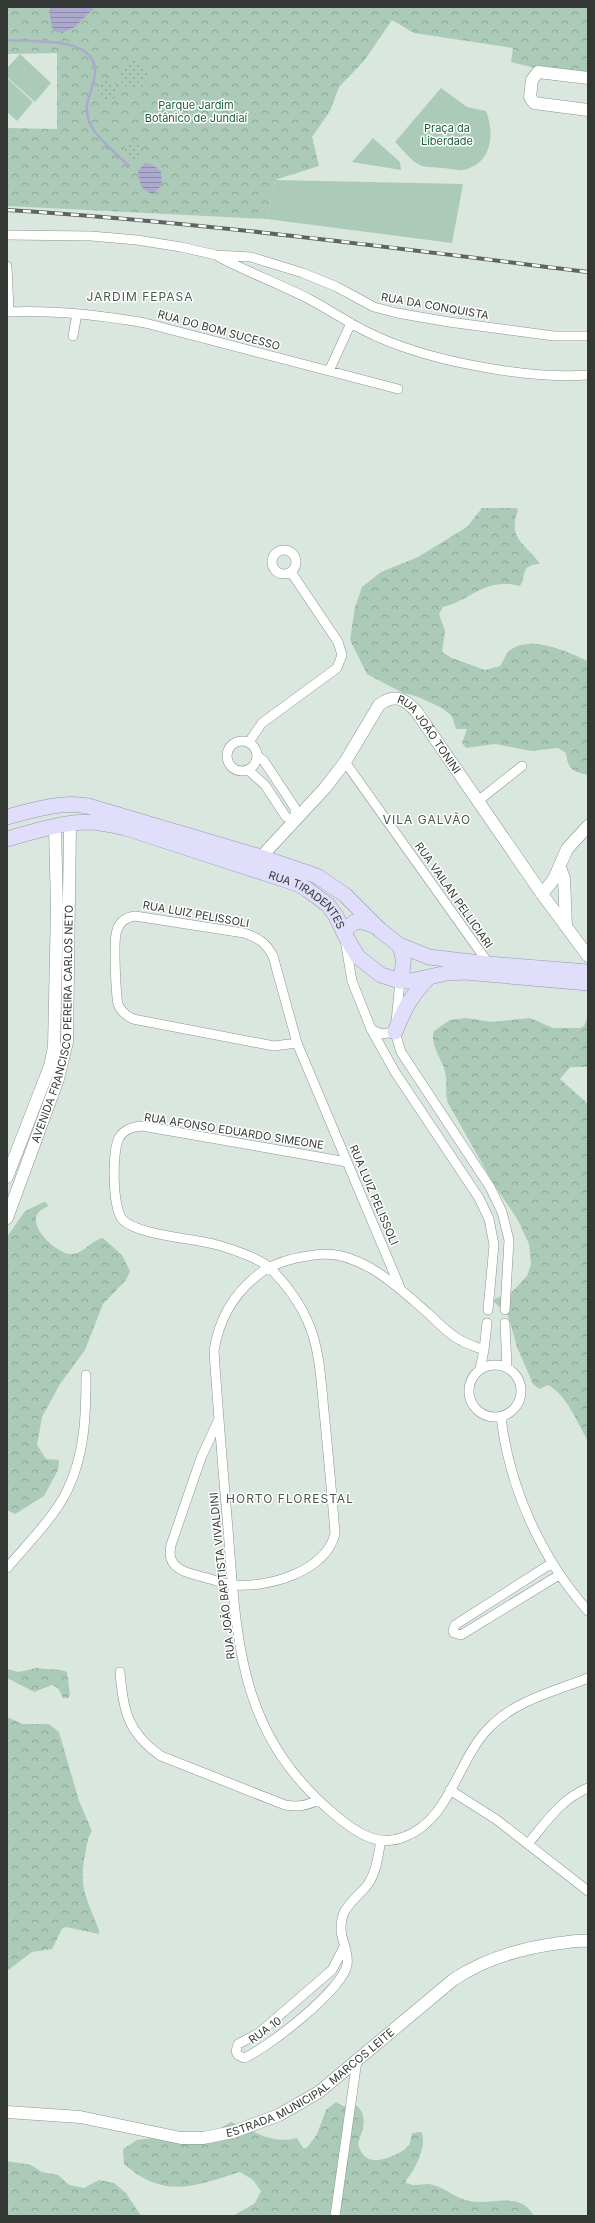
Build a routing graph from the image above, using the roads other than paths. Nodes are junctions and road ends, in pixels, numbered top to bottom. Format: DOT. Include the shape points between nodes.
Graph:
graph roads {
  1 [pos="588,78"];
  2 [pos="588,110"];
  3 [pos="7,235"];
  4 [pos="216,255"];
  5 [pos="7,266"];
  6 [pos="8,312"];
  7 [pos="77,314"];
  8 [pos="351,323"];
  9 [pos="73,336"];
  10 [pos="588,336"];
  11 [pos="329,371"];
  12 [pos="588,375"];
  13 [pos="398,389"];
  14 [pos="291,572"];
  15 [pos="249,742"];
  16 [pos="258,756"];
  17 [pos="345,762"];
  18 [pos="522,766"];
  19 [pos="248,770"];
  20 [pos="478,801"];
  21 [pos="56,804"];
  22 [pos="88,806"];
  23 [pos="26,812"];
  24 [pos="7,817"];
  25 [pos="69,821"];
  26 [pos="295,821"];
  27 [pos="588,826"];
  28 [pos="55,827"];
  29 [pos="7,838"];
  30 [pos="260,857"];
  31 [pos="560,868"];
  32 [pos="542,894"];
  33 [pos="566,926"];
  34 [pos="380,930"];
  35 [pos="344,935"];
  36 [pos="399,945"];
  37 [pos="585,952"];
  38 [pos="489,964"];
  39 [pos="581,971"];
  40 [pos="428,978"];
  41 [pos="400,981"];
  42 [pos="588,984"];
  43 [pos="371,1029"];
  44 [pos="395,1032"];
  45 [pos="297,1044"];
  46 [pos="54,1047"];
  47 [pos="58,1079"];
  48 [pos="28,1160"];
  49 [pos="347,1162"];
  50 [pos="7,1176"];
  51 [pos="7,1218"];
  52 [pos="269,1267"];
  53 [pos="401,1290"];
  54 [pos="488,1310"];
  55 [pos="505,1310"];
  56 [pos="487,1323"];
  57 [pos="505,1323"];
  58 [pos="484,1350"];
  59 [pos="507,1367"];
  60 [pos="480,1369"];
  61 [pos="86,1375"];
  62 [pos="501,1417"];
  63 [pos="219,1420"];
  64 [pos="552,1563"];
  65 [pos="7,1568"];
  66 [pos="559,1575"];
  67 [pos="232,1585"];
  68 [pos="588,1611"];
  69 [pos="120,1672"];
  70 [pos="588,1678"];
  71 [pos="588,1788"];
  72 [pos="450,1790"];
  73 [pos="318,1800"];
  74 [pos="381,1840"];
  75 [pos="528,1844"];
  76 [pos="588,1891"];
  77 [pos="588,1941"];
  78 [pos="344,1947"];
  79 [pos="332,1970"];
  80 [pos="342,1979"];
  81 [pos="357,2060"];
  82 [pos="7,2112"];
  83 [pos="335,2216"];
  1 -- 2 [label="street" via="538,72 532,80 530,97 534,103"];
  3 -- 4 [label="street" via="91,236 137,240"];
  4 -- 8 [label="street" via="307,298"];
  4 -- 10 [label="street, RUA DA CONQUISTA" via="251,257 278,264 337,287 374,307 397,313 554,336"];
  5 -- 6 [label="street"];
  6 -- 7 [label="street, RUA DO BOM SUCESSO" via="48,311"];
  7 -- 9 [label="street"];
  7 -- 11 [label="street, RUA DO BOM SUCESSO" via="108,316 145,323"];
  8 -- 11 [label="street"];
  8 -- 12 [label="street" via="377,337 436,357 544,375"];
  11 -- 13 [label="street, RUA DO BOM SUCESSO"];
  14 -- 15 [label="street" via="338,642 342,651 341,660 333,672 262,723"];
  15 -- 16 [label="street" via="256,748"];
  15 -- 19 [label="street" via="241,740 232,744 227,755 232,767 239,771"];
  16 -- 19 [label="street" via="255,764"];
  16 -- 26 [label="street" via="264,761 294,808"];
  17 -- 20 [label="street, RUA JOÃO TONINI" via="379,705 386,700 399,698 407,701 416,711"];
  17 -- 26 [label="street, RUA JOÃO TONINI"];
  17 -- 38 [label="street, RUA VAILAN PELLICIARI"];
  18 -- 20 [label="street"];
  19 -- 26 [label="street" via="265,785 286,817"];
  20 -- 32 [label="street, RUA JOÃO TONINI"];
  21 -- 22 [label="main road, RUA TIRADENTES" via="73,803"];
  21 -- 23 [label="main road, RUA TIRADENTES"];
  21 -- 25 [label="main road"];
  22 -- 25 [label="main road"];
  22 -- 30 [label="main road, RUA TIRADENTES"];
  23 -- 24 [label="main road, RUA TIRADENTES"];
  23 -- 29 [label="main road" via="35,819 33,828"];
  25 -- 28 [label="main road, RUA TIRADENTES"];
  25 -- 35 [label="main road, RUA TIRADENTES" via="126,828 298,884 328,905"];
  25 -- 47 [label="street, AVENIDA FRANCISCO PEREIRA CARLOS NETO" via="67,1042"];
  26 -- 30 [label="street, RUA JOÃO TONINI"];
  27 -- 31 [label="street" via="567,849"];
  28 -- 29 [label="main road, RUA TIRADENTES"];
  28 -- 46 [label="street, AVENIDA FRANCISCO PEREIRA CARLOS NETO" via="57,908"];
  30 -- 34 [label="main road, RUA TIRADENTES" via="301,870 330,884 345,895"];
  31 -- 32 [label="street"];
  31 -- 33 [label="street" via="564,878"];
  32 -- 33 [label="street, RUA JOÃO TONINI"];
  33 -- 37 [label="street, RUA JOÃO TONINI"];
  34 -- 35 [label="main road" via="368,922 356,921"];
  34 -- 36 [label="main road, RUA TIRADENTES"];
  35 -- 41 [label="main road, RUA TIRADENTES" via="355,953 367,965 381,975"];
  35 -- 43 [label="street" via="352,981"];
  36 -- 38 [label="main road, RUA TIRADENTES" via="429,957"];
  36 -- 41 [label="main road" via="404,953"];
  37 -- 39 [label="street" via="581,959"];
  38 -- 39 [label="main road, RUA TIRADENTES"];
  40 -- 41 [label="main road, RUA TIRADENTES"];
  40 -- 42 [label="main road, RUA TIRADENTES" via="464,972"];
  40 -- 44 [label="main road" via="405,1006"];
  41 -- 44 [label="street"];
  43 -- 44 [label="street" via="381,1034"];
  43 -- 54 [label="street" via="395,1072 479,1198 489,1219 494,1245"];
  44 -- 55 [label="street" via="401,1052 490,1187 502,1212 509,1240"];
  45 -- 45 [label="street, RUA LUIZ PELISSOLI" via="274,956 267,945 258,938 244,933 135,916 127,917 120,923 116,930 115,950 118,1004 126,1015 133,1019 274,1046"];
  45 -- 49 [label="street, RUA LUIZ PELISSOLI"];
  46 -- 47 [label="street" via="60,1066"];
  46 -- 50 [label="street, AVENIDA FRANCISCO PEREIRA CARLOS NETO" via="50,1066"];
  47 -- 48 [label="street, AVENIDA FRANCISCO PEREIRA CARLOS NETO"];
  48 -- 50 [label="street" via="20,1170"];
  48 -- 51 [label="street, AVENIDA FRANCISCO PEREIRA CARLOS NETO"];
  49 -- 52 [label="street, RUA AFONSO EDUARDO SIMEONE" via="142,1126 132,1127 119,1138 116,1148 114,1189 116,1208 124,1221 141,1230 211,1243 236,1251"];
  49 -- 53 [label="street, RUA LUIZ PELISSOLI"];
  52 -- 53 [label="street, RUA JOÃO BAPTISTA VIVALDINI" via="299,1257 327,1254 350,1258 370,1268"];
  52 -- 63 [label="street, RUA JOÃO BAPTISTA VIVALDINI" via="239,1292 217,1332 214,1351"];
  52 -- 67 [label="street, RUA AFONSO EDUARDO SIMEONE" via="299,1305 316,1344 335,1534 329,1551 307,1568 268,1582"];
  53 -- 58 [label="street, RUA JOÃO BAPTISTA VIVALDINI" via="448,1332"];
  56 -- 58 [label="street"];
  57 -- 59 [label="street"];
  58 -- 60 [label="street"];
  59 -- 60 [label="street" via="498,1364"];
  59 -- 62 [label="street" via="518,1378 522,1394 515,1408"];
  60 -- 62 [label="street" via="470,1384 471,1402 478,1411 489,1416"];
  61 -- 65 [label="street" via="86,1416 76,1470 51,1515"];
  62 -- 64 [label="street" via="504,1447 515,1484"];
  63 -- 67 [label="street, RUA JOÃO BAPTISTA VIVALDINI"];
  63 -- 67 [label="street, RUA AFONSO EDUARDO SIMEONE" via="201,1458 170,1554 172,1562 187,1573"];
  64 -- 66 [label="street"];
  64 -- 66 [label="street" via="455,1625 454,1633 461,1635"];
  66 -- 68 [label="street"];
  67 -- 73 [label="street, RUA JOÃO BAPTISTA VIVALDINI" via="239,1645 255,1707 273,1745 296,1777"];
  69 -- 73 [label="street" via="122,1697 129,1722 146,1746 161,1756 285,1805 307,1806"];
  70 -- 72 [label="street, RUA JOÃO BAPTISTA VIVALDINI" via="527,1702 491,1725 476,1744"];
  71 -- 75 [label="street" via="564,1802"];
  72 -- 74 [label="street, RUA JOÃO BAPTISTA VIVALDINI" via="430,1820 417,1832 402,1838"];
  72 -- 75 [label="street" via="497,1820"];
  73 -- 74 [label="street, RUA JOÃO BAPTISTA VIVALDINI" via="354,1830"];
  74 -- 78 [label="street, RUA 10" via="375,1870 368,1884 344,1913 340,1926"];
  75 -- 76 [label="street"];
  77 -- 81 [label="street, ESTRADA MUNICIPAL MARCOS LEITE" via="536,1946 499,1956 469,1969"];
  78 -- 79 [label="street, RUA 10"];
  78 -- 80 [label="street, RUA 10" via="348,1956"];
  79 -- 80 [label="street"];
  79 -- 80 [label="street, RUA 10" via="259,2033 238,2044 238,2055 244,2058 268,2044 323,1999"];
  81 -- 82 [label="street, ESTRADA MUNICIPAL MARCOS LEITE" via="318,2092 279,2115 233,2132 203,2138 181,2138 80,2117"];
  81 -- 83 [label="street"];
}
